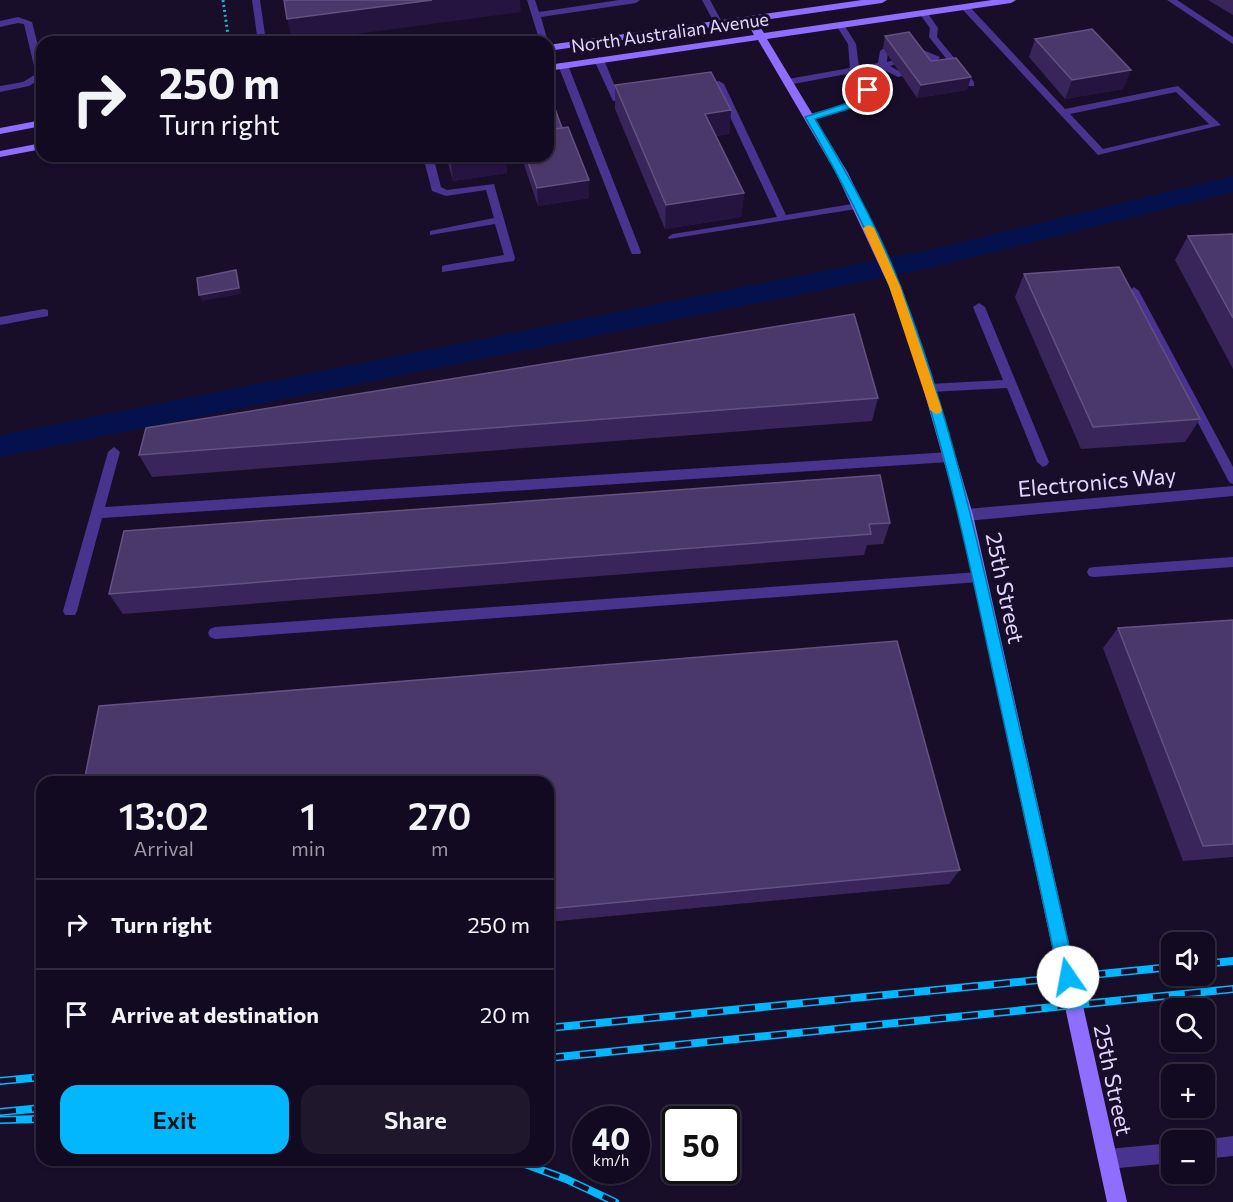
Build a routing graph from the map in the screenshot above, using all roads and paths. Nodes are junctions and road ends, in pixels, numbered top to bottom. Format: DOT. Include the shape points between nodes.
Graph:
graph roads {
  1 [pos="223,0"];
  2 [pos="256,0"];
  3 [pos="531,0"];
  4 [pos="636,0"];
  5 [pos="706,0"];
  6 [pos="875,0"];
  7 [pos="1011,0"];
  8 [pos="1172,0"];
  9 [pos="610,2"];
  10 [pos="964,7"];
  11 [pos="923,13"];
  12 [pos="537,15"];
  13 [pos="750,19"];
  14 [pos="0,24"];
  15 [pos="719,24"];
  16 [pos="840,25"];
  17 [pos="228,36"];
  18 [pos="261,36"];
  19 [pos="542,36"];
  20 [pos="761,36"];
  21 [pos="1233,41"];
  22 [pos="554,47"];
  23 [pos="908,47"];
  24 [pos="885,51"];
  25 [pos="36,55"];
  26 [pos="947,55"];
  27 [pos="935,57"];
  28 [pos="599,60"];
  29 [pos="917,60"];
  30 [pos="894,63"];
  31 [pos="563,66"];
  32 [pos="882,66"];
  33 [pos="554,67"];
  34 [pos="855,70"];
  35 [pos="925,70"];
  36 [pos="901,75"];
  37 [pos="36,78"];
  38 [pos="788,82"];
  39 [pos="971,84"];
  40 [pos="0,89"];
  41 [pos="685,89"];
  42 [pos="639,95"];
  43 [pos="1063,112"];
  44 [pos="809,117"];
  45 [pos="36,124"];
  46 [pos="0,131"];
  47 [pos="36,147"];
  48 [pos="0,154"];
  49 [pos="429,162"];
  50 [pos="858,206"];
  51 [pos="783,219"];
  52 [pos="500,220"];
  53 [pos="434,233"];
  54 [pos="673,237"];
  55 [pos="636,252"];
  56 [pos="446,269"];
  57 [pos="1134,291"];
  58 [pos="979,307"];
  59 [pos="44,313"];
  60 [pos="0,321"];
  61 [pos="1010,384"];
  62 [pos="930,388"];
  63 [pos="114,452"];
  64 [pos="949,457"];
  65 [pos="1043,462"];
  66 [pos="1233,479"];
  67 [pos="1233,491"];
  68 [pos="97,513"];
  69 [pos="966,515"];
  70 [pos="1233,562"];
  71 [pos="1094,572"];
  72 [pos="979,577"];
  73 [pos="70,611"];
  74 [pos="215,633"];
  75 [pos="1233,1146"];
  76 [pos="1215,1148"];
  77 [pos="1161,1154"];
  78 [pos="1108,1159"];
  79 [pos="1117,1202"];
  1 -- 17 [label="path"];
  2 -- 18 [label="lane"];
  3 -- 12 [label="lane"];
  4 -- 9 [label="lane"];
  5 -- 15 [label="lane"];
  6 -- 13 [label="main road, North Australian Avenue"];
  7 -- 10 [label="main road, North Australian Avenue"];
  8 -- 21 [label="lane"];
  9 -- 12 [label="lane"];
  10 -- 11 [label="main road, North Australian Avenue"];
  10 -- 43 [label="lane"];
  11 -- 16 [label="main road, North Australian Avenue"];
  11 -- 26 [label="lane" via="934,28 933,37"];
  12 -- 19 [label="lane"];
  13 -- 15 [label="main road, North Australian Avenue"];
  13 -- 20 [label="main road, 25th Street"];
  14 -- 25 [label="lane" via="28,22"];
  15 -- 22 [label="main road, North Australian Avenue"];
  16 -- 20 [label="main road, North Australian Avenue"];
  16 -- 34 [label="lane" via="852,44"];
  20 -- 28 [label="main road, North Australian Avenue"];
  20 -- 38 [label="main road, 25th Street"];
  23 -- 27 [label="lane"];
  24 -- 32 [label="lane"];
  26 -- 27 [label="lane"];
  26 -- 39 [label="lane"];
  27 -- 29 [label="lane"];
  27 -- 35 [label="lane"];
  28 -- 31 [label="main road, North Australian Avenue"];
  28 -- 42 [label="lane" via="616,99"];
  30 -- 32 [label="lane"];
  31 -- 33 [label="main road, North Australian Avenue"];
  31 -- 55 [label="lane"];
  32 -- 34 [label="lane"];
  32 -- 36 [label="lane"];
  34 -- 38 [label="lane"];
  34 -- 44 [label="lane" via="868,90 855,104"];
  37 -- 40 [label="lane"];
  38 -- 44 [label="main road, 25th Street"];
  41 -- 51 [label="lane" via="719,84"];
  43 -- 43 [label="lane" via="1101,153 1216,125 1178,88"];
  44 -- 50 [label="main road, 25th Street"];
  45 -- 46 [label="main road"];
  47 -- 48 [label="main road"];
  49 -- 52 [label="lane" via="436,189 446,193 490,186"];
  50 -- 51 [label="lane"];
  50 -- 62 [label="main road, 25th Street" via="895,286"];
  51 -- 54 [label="lane"];
  52 -- 53 [label="lane"];
  52 -- 56 [label="lane" via="510,258"];
  57 -- 66 [label="lane"];
  58 -- 61 [label="lane"];
  59 -- 60 [label="lane"];
  61 -- 62 [label="lane"];
  61 -- 65 [label="lane"];
  62 -- 64 [label="main road, 25th Street"];
  63 -- 68 [label="lane"];
  64 -- 68 [label="lane"];
  64 -- 69 [label="main road, 25th Street"];
  67 -- 69 [label="street, Electronics Way"];
  68 -- 73 [label="lane"];
  69 -- 72 [label="main road, 25th Street"];
  70 -- 71 [label="lane"];
  72 -- 74 [label="lane"];
  72 -- 78 [label="main road, 25th Street"];
  75 -- 76 [label="street"];
  77 -- 78 [label="street"];
  78 -- 79 [label="main road, 25th Street"];
}
